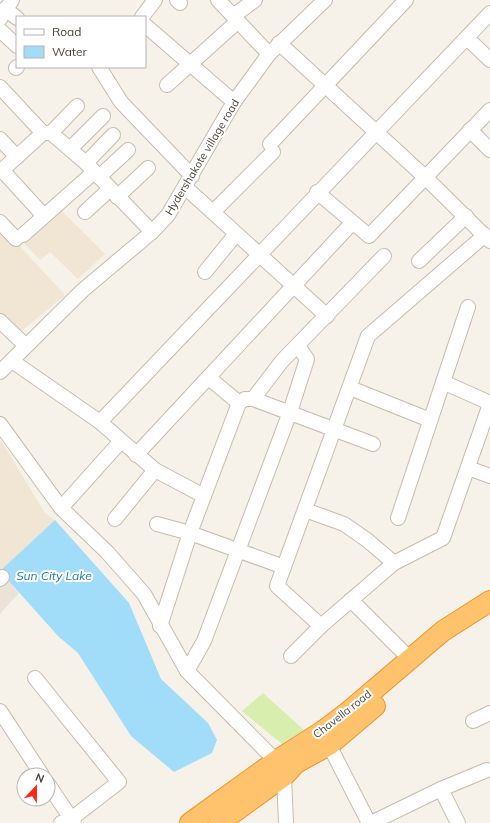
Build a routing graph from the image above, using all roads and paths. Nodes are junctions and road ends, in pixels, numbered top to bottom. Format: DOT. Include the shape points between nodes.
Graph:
graph roads {
  1 [pos="155,0"];
  2 [pos="218,0"];
  3 [pos="255,0"];
  4 [pos="325,0"];
  5 [pos="406,0"];
  6 [pos="4,10"];
  7 [pos="490,13"];
  8 [pos="143,16"];
  9 [pos="16,17"];
  10 [pos="235,19"];
  11 [pos="146,26"];
  12 [pos="0,30"];
  13 [pos="467,38"];
  14 [pos="279,43"];
  15 [pos="16,45"];
  16 [pos="269,54"];
  17 [pos="490,60"];
  18 [pos="189,64"];
  19 [pos="100,68"];
  20 [pos="167,85"];
  21 [pos="325,85"];
  22 [pos="0,87"];
  23 [pos="234,102"];
  24 [pos="77,106"];
  25 [pos="490,110"];
  26 [pos="104,116"];
  27 [pos="470,130"];
  28 [pos="375,132"];
  29 [pos="47,133"];
  30 [pos="113,135"];
  31 [pos="0,139"];
  32 [pos="71,148"];
  33 [pos="128,150"];
  34 [pos="490,150"];
  35 [pos="17,157"];
  36 [pos="148,168"];
  37 [pos="1,170"];
  38 [pos="93,171"];
  39 [pos="425,177"];
  40 [pos="188,182"];
  41 [pos="317,192"];
  42 [pos="114,193"];
  43 [pos="85,212"];
  44 [pos="213,212"];
  45 [pos="44,216"];
  46 [pos="466,216"];
  47 [pos="0,222"];
  48 [pos="352,223"];
  49 [pos="152,232"];
  50 [pos="236,234"];
  51 [pos="488,238"];
  52 [pos="259,254"];
  53 [pos="384,256"];
  54 [pos="419,261"];
  55 [pos="205,272"];
  56 [pos="294,287"];
  57 [pos="468,307"];
  58 [pos="327,316"];
  59 [pos="0,321"];
  60 [pos="25,345"];
  61 [pos="298,346"];
  62 [pos="12,361"];
  63 [pos="0,372"];
  64 [pos="209,378"];
  65 [pos="443,382"];
  66 [pos="350,388"];
  67 [pos="254,399"];
  68 [pos="239,403"];
  69 [pos="490,404"];
  70 [pos="290,412"];
  71 [pos="430,420"];
  72 [pos="100,422"];
  73 [pos="0,424"];
  74 [pos="335,429"];
  75 [pos="121,441"];
  76 [pos="373,444"];
  77 [pos="136,455"];
  78 [pos="468,468"];
  79 [pos="155,470"];
  80 [pos="490,476"];
  81 [pos="204,496"];
  82 [pos="61,508"];
  83 [pos="304,510"];
  84 [pos="398,518"];
  85 [pos="115,519"];
  86 [pos="157,524"];
  87 [pos="190,533"];
  88 [pos="238,550"];
  89 [pos="394,563"];
  90 [pos="284,567"];
  91 [pos="351,600"];
  92 [pos="490,601"];
  93 [pos="490,614"];
  94 [pos="160,626"];
  95 [pos="321,626"];
  96 [pos="291,656"];
  97 [pos="409,658"];
  98 [pos="187,671"];
  99 [pos="35,678"];
  100 [pos="0,711"];
  101 [pos="490,713"];
  102 [pos="473,721"];
  103 [pos="329,745"];
  104 [pos="37,767"];
  105 [pos="280,768"];
  106 [pos="487,770"];
  107 [pos="440,789"];
  108 [pos="56,798"];
  109 [pos="69,822"];
  110 [pos="287,822"];
  111 [pos="190,823"];
  112 [pos="219,823"];
  113 [pos="370,823"];
  114 [pos="458,823"];
  1 -- 8 [label="street"];
  2 -- 10 [label="street"];
  3 -- 10 [label="street"];
  4 -- 14 [label="street, Hydershakote village road"];
  5 -- 21 [label="street"];
  6 -- 9 [label="street"];
  7 -- 13 [label="street"];
  10 -- 16 [label="street"];
  10 -- 18 [label="street"];
  11 -- 18 [label="street"];
  12 -- 15 [label="street"];
  13 -- 17 [label="street"];
  13 -- 28 [label="street"];
  14 -- 16 [label="street, Hydershakote village road"];
  14 -- 21 [label="street"];
  16 -- 23 [label="street, Hydershakote village road"];
  18 -- 20 [label="street"];
  18 -- 23 [label="street"];
  19 -- 40 [label="street" via="122,102"];
  21 -- 28 [label="street"];
  21 -- 44 [label="street"];
  22 -- 29 [label="street"];
  23 -- 40 [label="street, Hydershakote village road"];
  24 -- 29 [label="street"];
  25 -- 27 [label="street"];
  26 -- 32 [label="street"];
  27 -- 34 [label="street"];
  27 -- 39 [label="street"];
  28 -- 39 [label="street"];
  28 -- 41 [label="street"];
  29 -- 32 [label="street"];
  29 -- 35 [label="street"];
  30 -- 38 [label="street"];
  31 -- 35 [label="street"];
  32 -- 38 [label="street"];
  33 -- 38 [label="street"];
  35 -- 37 [label="street"];
  36 -- 42 [label="street"];
  37 -- 45 [label="street"];
  38 -- 42 [label="street"];
  38 -- 45 [label="street"];
  39 -- 46 [label="street"];
  39 -- 48 [label="street" via="369,236"];
  40 -- 44 [label="street"];
  40 -- 49 [label="street, Hydershakote village road" via="168,215"];
  41 -- 48 [label="street"];
  41 -- 52 [label="street"];
  42 -- 43 [label="street"];
  42 -- 49 [label="street"];
  44 -- 50 [label="street"];
  45 -- 47 [label="street" via="19,237"];
  46 -- 51 [label="street"];
  46 -- 54 [label="street"];
  48 -- 56 [label="street"];
  49 -- 60 [label="street, Hydershakote village road" via="83,290"];
  50 -- 52 [label="street"];
  50 -- 55 [label="street"];
  51 -- 66 [label="street" via="368,336"];
  52 -- 56 [label="street"];
  52 -- 72 [label="street"];
  53 -- 58 [label="street"];
  56 -- 58 [label="street"];
  56 -- 64 [label="street"];
  57 -- 65 [label="street"];
  58 -- 61 [label="street"];
  59 -- 60 [label="street"];
  60 -- 62 [label="street, Hydershakote village road"];
  61 -- 67 [label="street" via="282,361"];
  61 -- 70 [label="street" via="307,359"];
  62 -- 63 [label="street, Hydershakote village road"];
  62 -- 72 [label="street"];
  64 -- 68 [label="street"];
  64 -- 77 [label="street"];
  65 -- 69 [label="street"];
  65 -- 71 [label="street"];
  66 -- 71 [label="street"];
  66 -- 74 [label="street"];
  67 -- 68 [label="street" via="245,399"];
  67 -- 70 [label="street"];
  68 -- 81 [label="street"];
  69 -- 78 [label="street"];
  70 -- 74 [label="street"];
  70 -- 88 [label="street"];
  71 -- 84 [label="street"];
  72 -- 75 [label="street"];
  73 -- 82 [label="street"];
  74 -- 76 [label="street"];
  74 -- 83 [label="street"];
  75 -- 77 [label="street"];
  75 -- 82 [label="street"];
  77 -- 79 [label="street"];
  78 -- 80 [label="street"];
  78 -- 89 [label="street" via="443,538"];
  79 -- 81 [label="street"];
  79 -- 85 [label="street"];
  81 -- 87 [label="street"];
  82 -- 94 [label="street" via="107,552 144,594"];
  83 -- 89 [label="street" via="344,524 368,540"];
  83 -- 90 [label="street"];
  86 -- 87 [label="street"];
  87 -- 88 [label="street"];
  87 -- 94 [label="street"];
  88 -- 90 [label="street"];
  88 -- 98 [label="street" via="204,641"];
  89 -- 91 [label="street"];
  90 -- 95 [label="street" via="277,586"];
  91 -- 95 [label="street"];
  91 -- 97 [label="street"];
  92 -- 97 [label="highway, Chavella road" via="443,631"];
  93 -- 103 [label="highway, Chavella road" via="448,642"];
  94 -- 98 [label="street"];
  95 -- 96 [label="street"];
  97 -- 105 [label="highway, Chavella road"];
  98 -- 105 [label="street"];
  99 -- 109 [label="street" via="119,782"];
  100 -- 104 [label="street"];
  101 -- 102 [label="street"];
  103 -- 105 [label="highway, Chavella road" via="296,763"];
  103 -- 113 [label="street"];
  105 -- 110 [label="street"];
  105 -- 111 [label="highway, Chavella road"];
  105 -- 112 [label="highway, Chavella road"];
  106 -- 107 [label="street"];
  107 -- 113 [label="street"];
  107 -- 114 [label="street"];
  108 -- 109 [label="street"];
}
